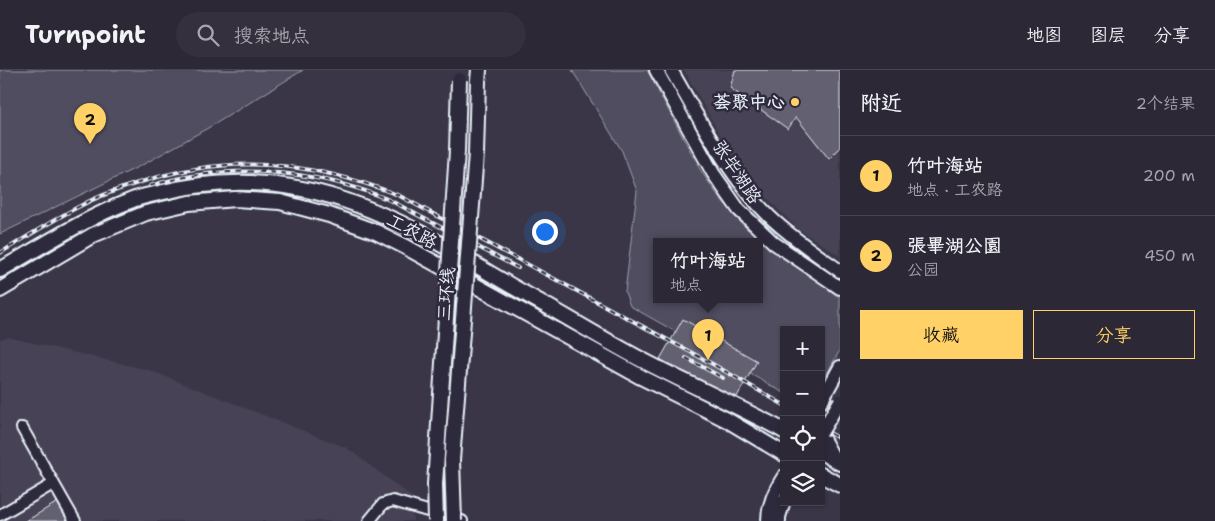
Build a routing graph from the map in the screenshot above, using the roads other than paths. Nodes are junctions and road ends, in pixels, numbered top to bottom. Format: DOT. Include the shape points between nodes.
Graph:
graph roads {
  1 [pos="656,70"];
  2 [pos="671,70"];
  3 [pos="460,75"];
  4 [pos="479,75"];
  5 [pos="689,129"];
  6 [pos="37,248"];
  7 [pos="0,263"];
  8 [pos="0,270"];
  9 [pos="840,270"];
  10 [pos="840,280"];
  11 [pos="840,288"];
  12 [pos="0,290"];
  13 [pos="840,367"];
  14 [pos="840,378"];
  15 [pos="825,395"];
  16 [pos="840,402"];
  17 [pos="825,404"];
  18 [pos="840,408"];
  19 [pos="825,414"];
  20 [pos="825,427"];
  21 [pos="22,428"];
  22 [pos="780,428"];
  23 [pos="825,442"];
  24 [pos="780,452"];
  25 [pos="825,454"];
  26 [pos="839,462"];
  27 [pos="825,477"];
  28 [pos="780,483"];
  29 [pos="53,484"];
  30 [pos="840,486"];
  31 [pos="782,506"];
  32 [pos="0,515"];
  33 [pos="75,521"];
  34 [pos="369,521"];
  35 [pos="436,521"];
  36 [pos="454,521"];
  37 [pos="462,521"];
  38 [pos="768,521"];
  39 [pos="779,521"];
  1 -- 5 [label="main road, 张毕湖路"];
  2 -- 9 [label="main road, 张毕湖路" via="752,198 788,232"];
  3 -- 35 [label="highway, 三环线, bridge" via="435,484"];
  4 -- 36 [label="highway, 三环线, bridge" via="476,154 452,460"];
  5 -- 10 [label="main road" via="744,201 766,224"];
  5 -- 11 [label="main road, 张毕湖路" via="739,210 774,243"];
  6 -- 7 [label="highway"];
  6 -- 8 [label="highway, 工农路"];
  6 -- 22 [label="highway, 工农路" via="131,200 176,189 249,182 296,187 352,202 388,217 644,361"];
  12 -- 24 [label="highway, 工农路" via="93,235 146,213 189,203 235,199 280,202 376,232"];
  13 -- 15 [label="main road"];
  14 -- 17 [label="main road"];
  16 -- 20 [label="main road, bridge"];
  18 -- 19 [label="main road"];
  21 -- 29 [label="street"];
  23 -- 26 [label="main road"];
  25 -- 26 [label="highway"];
  27 -- 30 [label="highway"];
  28 -- 38 [label="main road" via="768,510"];
  29 -- 32 [label="street"];
  29 -- 33 [label="street"];
  31 -- 39 [label="main road"];
  34 -- 37 [label="street" via="383,504 393,502"];
}
